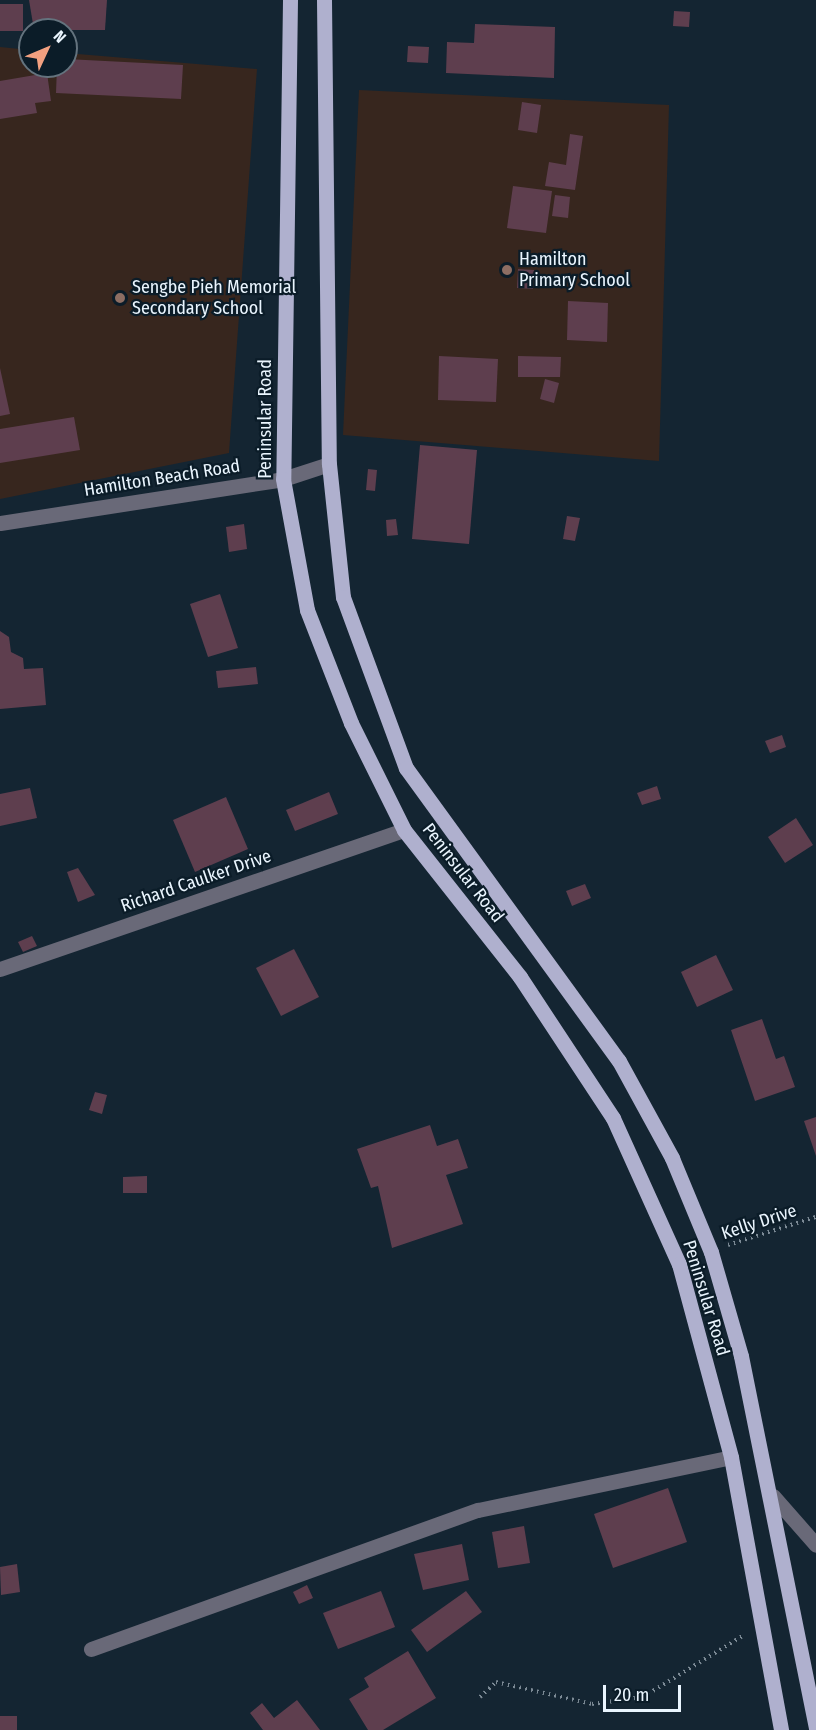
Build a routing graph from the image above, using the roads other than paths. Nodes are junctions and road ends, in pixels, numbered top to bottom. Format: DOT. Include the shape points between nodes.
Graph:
graph roads {
  1 [pos="290,0"];
  2 [pos="324,0"];
  3 [pos="329,464"];
  4 [pos="283,479"];
  5 [pos="0,523"];
  6 [pos="404,830"];
  7 [pos="0,969"];
  8 [pos="731,1458"];
  9 [pos="773,1496"];
  10 [pos="816,1545"];
  11 [pos="91,1649"];
  12 [pos="816,1729"];
  13 [pos="781,1730"];
  1 -- 4 [label="main road, Peninsular Road"];
  2 -- 3 [label="main road, Peninsular Road"];
  3 -- 4 [label="street, Hamilton Beach Road"];
  3 -- 9 [label="main road, Peninsular Road" via="344,597 406,768 619,1061 672,1158 711,1252"];
  4 -- 5 [label="street, Hamilton Beach Road"];
  4 -- 6 [label="main road, Peninsular Road" via="307,610 351,723"];
  6 -- 7 [label="street, Richard Caulker Drive"];
  6 -- 8 [label="main road, Peninsular Road" via="520,977 613,1118 679,1264"];
  8 -- 11 [label="street" via="478,1510"];
  8 -- 13 [label="main road, Peninsular Road"];
  9 -- 10 [label="street, Peninsular Road"];
  9 -- 12 [label="main road, Peninsular Road"];
}
